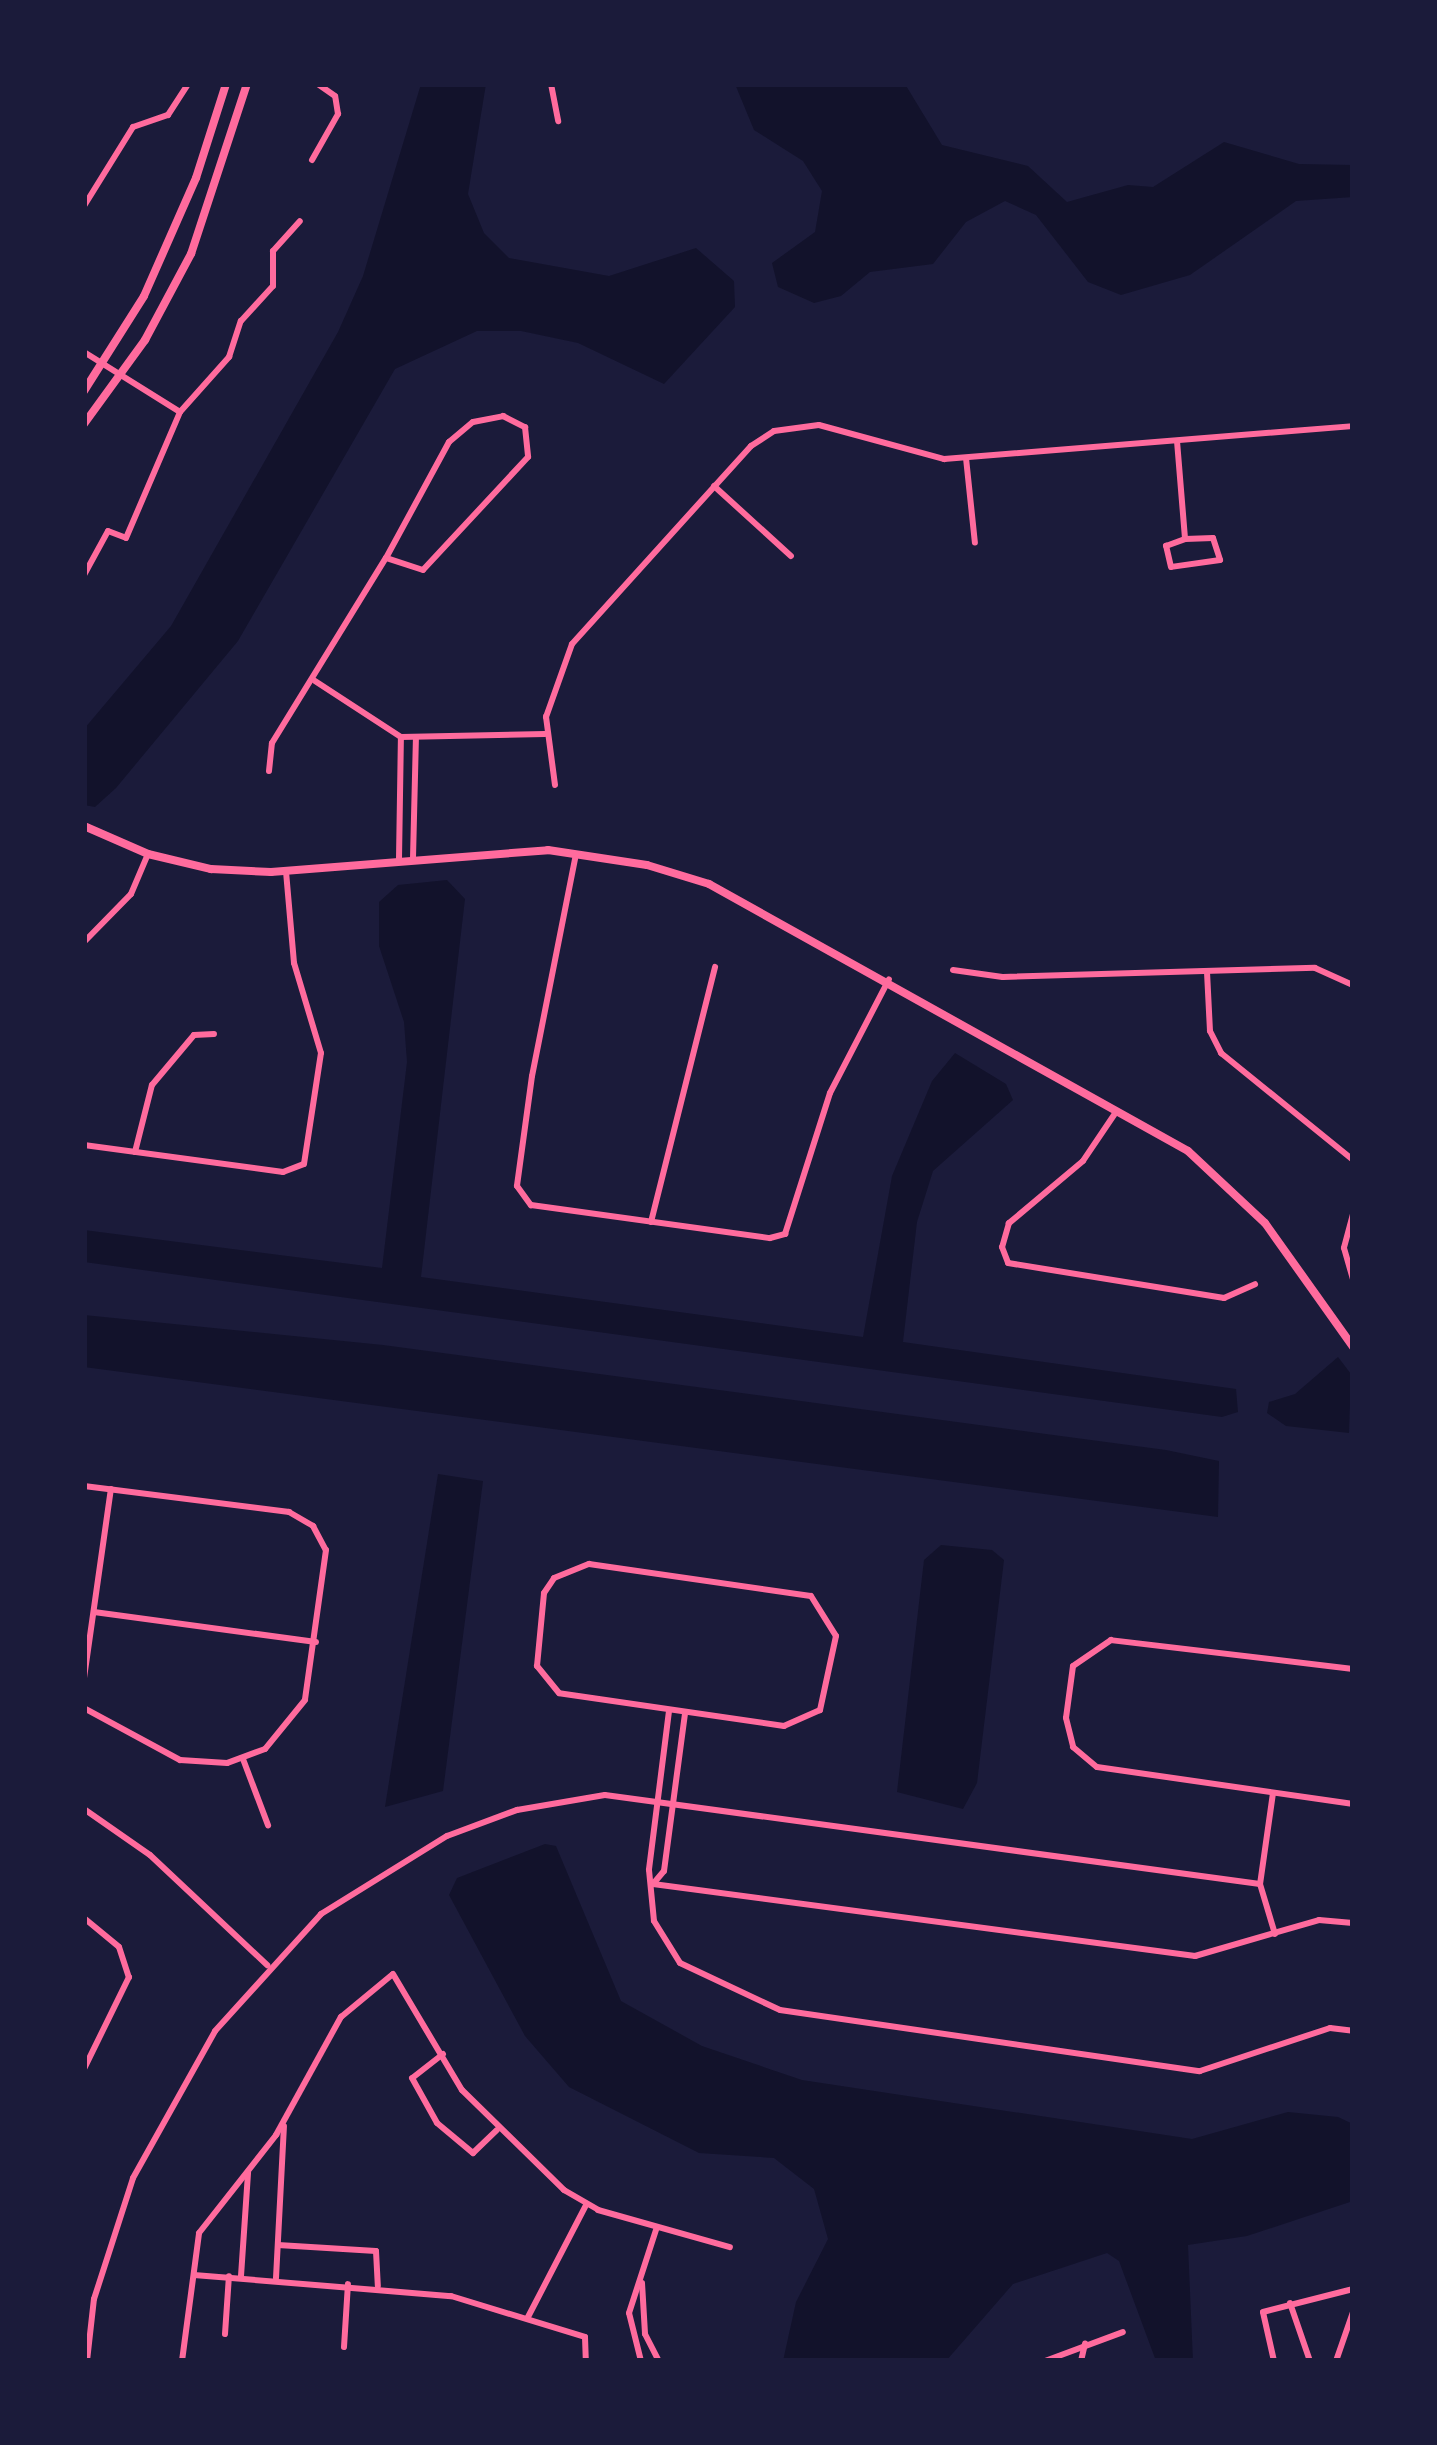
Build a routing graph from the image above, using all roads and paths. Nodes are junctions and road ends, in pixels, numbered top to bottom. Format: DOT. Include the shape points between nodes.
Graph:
graph roads {
  1 [pos="188,84"];
  2 [pos="226,84"];
  3 [pos="248,84"];
  4 [pos="318,84"];
  5 [pos="551,84"];
  6 [pos="558,121"];
  7 [pos="312,160"];
  8 [pos="84,206"];
  9 [pos="300,221"];
  10 [pos="84,352"];
  11 [pos="104,364"];
  12 [pos="119,374"];
  13 [pos="84,391"];
  14 [pos="180,412"];
  15 [pos="84,424"];
  16 [pos="1353,426"];
  17 [pos="1177,441"];
  18 [pos="967,458"];
  19 [pos="714,486"];
  20 [pos="1185,539"];
  21 [pos="975,543"];
  22 [pos="791,556"];
  23 [pos="386,558"];
  24 [pos="84,575"];
  25 [pos="315,681"];
  26 [pos="545,734"];
  27 [pos="401,737"];
  28 [pos="416,738"];
  29 [pos="268,771"];
  30 [pos="555,785"];
  31 [pos="84,826"];
  32 [pos="576,852"];
  33 [pos="148,854"];
  34 [pos="413,857"];
  35 [pos="399,859"];
  36 [pos="286,871"];
  37 [pos="84,942"];
  38 [pos="715,967"];
  39 [pos="953,970"];
  40 [pos="1207,972"];
  41 [pos="889,979"];
  42 [pos="1353,985"];
  43 [pos="214,1034"];
  44 [pos="1118,1108"];
  45 [pos="84,1145"];
  46 [pos="135,1152"];
  47 [pos="1353,1160"];
  48 [pos="1353,1214"];
  49 [pos="651,1222"];
  50 [pos="1353,1279"];
  51 [pos="1255,1284"];
  52 [pos="1353,1347"];
  53 [pos="84,1486"];
  54 [pos="111,1489"];
  55 [pos="94,1612"];
  56 [pos="316,1642"];
  57 [pos="1353,1669"];
  58 [pos="84,1678"];
  59 [pos="84,1708"];
  60 [pos="669,1711"];
  61 [pos="685,1713"];
  62 [pos="243,1759"];
  63 [pos="1274,1793"];
  64 [pos="656,1800"];
  65 [pos="673,1802"];
  66 [pos="1353,1804"];
  67 [pos="84,1810"];
  68 [pos="268,1825"];
  69 [pos="653,1884"];
  70 [pos="1260,1884"];
  71 [pos="84,1918"];
  72 [pos="1353,1923"];
  73 [pos="1276,1934"];
  74 [pos="267,1965"];
  75 [pos="1353,2031"];
  76 [pos="443,2054"];
  77 [pos="84,2069"];
  78 [pos="283,2124"];
  79 [pos="497,2130"];
  80 [pos="248,2170"];
  81 [pos="586,2205"];
  82 [pos="657,2227"];
  83 [pos="278,2245"];
  84 [pos="730,2247"];
  85 [pos="194,2275"];
  86 [pos="229,2276"];
  87 [pos="241,2276"];
  88 [pos="276,2278"];
  89 [pos="642,2283"];
  90 [pos="348,2284"];
  91 [pos="378,2286"];
  92 [pos="1353,2289"];
  93 [pos="1290,2303"];
  94 [pos="1353,2312"];
  95 [pos="527,2317"];
  96 [pos="1123,2332"];
  97 [pos="225,2334"];
  98 [pos="645,2334"];
  99 [pos="630,2338"];
  100 [pos="1085,2343"];
  101 [pos="344,2347"];
  102 [pos="86,2355"];
  103 [pos="182,2361"];
  104 [pos="586,2361"];
  105 [pos="640,2361"];
  106 [pos="659,2361"];
  107 [pos="1045,2361"];
  108 [pos="1081,2361"];
  109 [pos="1274,2361"];
  110 [pos="1310,2361"];
  111 [pos="1336,2361"];
  1 -- 8 [label="street" via="168,115 133,127"];
  2 -- 11 [label="street" via="196,178"];
  3 -- 12 [label="street" via="191,254"];
  4 -- 7 [label="street" via="335,96 338,114"];
  5 -- 6 [label="street"];
  9 -- 14 [label="street" via="273,251 273,286 241,321 230,357"];
  10 -- 11 [label="street"];
  11 -- 12 [label="street"];
  11 -- 13 [label="street"];
  12 -- 14 [label="street"];
  12 -- 15 [label="street"];
  14 -- 24 [label="street" via="126,538 108,531"];
  16 -- 17 [label="street"];
  17 -- 18 [label="street"];
  17 -- 20 [label="street"];
  18 -- 19 [label="street" via="921,456 800,424 758,440"];
  18 -- 21 [label="street"];
  19 -- 22 [label="street"];
  19 -- 26 [label="street" via="572,644 554,679"];
  20 -- 20 [label="street" via="1213,538 1220,560 1171,567 1166,546"];
  23 -- 23 [label="street" via="460,431 496,416 525,427 528,457 430,566 416,572"];
  23 -- 25 [label="street"];
  25 -- 27 [label="street"];
  25 -- 29 [label="street" via="272,743"];
  26 -- 28 [label="street"];
  26 -- 30 [label="street"];
  27 -- 28 [label="street"];
  27 -- 35 [label="street"];
  28 -- 34 [label="street"];
  31 -- 33 [label="street"];
  32 -- 34 [label="street"];
  32 -- 41 [label="street" via="710,884"];
  32 -- 49 [label="street" via="518,1186 524,1200"];
  33 -- 36 [label="street" via="211,869"];
  33 -- 37 [label="street" via="131,894"];
  34 -- 35 [label="street"];
  35 -- 36 [label="street"];
  36 -- 46 [label="street" via="294,963 321,1071 309,1158 291,1172"];
  38 -- 49 [label="street"];
  39 -- 40 [label="street" via="1003,977"];
  40 -- 42 [label="street" via="1324,968"];
  40 -- 47 [label="street" via="1210,1031 1221,1053"];
  41 -- 44 [label="street"];
  41 -- 49 [label="street" via="830,1093 790,1228 770,1238"];
  43 -- 46 [label="street" via="194,1035 152,1085"];
  44 -- 51 [label="street" via="1083,1161 1009,1223 1002,1247 1008,1263 1224,1298"];
  44 -- 52 [label="street" via="1188,1151 1242,1198"];
  45 -- 46 [label="street"];
  48 -- 50 [label="street" via="1344,1248"];
  53 -- 54 [label="street"];
  54 -- 55 [label="street"];
  54 -- 56 [label="street" via="303,1517 326,1550"];
  55 -- 56 [label="street"];
  55 -- 58 [label="street"];
  56 -- 62 [label="street" via="298,1714 278,1739"];
  57 -- 63 [label="street" via="1122,1639 1089,1649 1073,1666 1066,1728 1088,1762"];
  59 -- 62 [label="street" via="180,1760"];
  60 -- 61 [label="street"];
  60 -- 61 [label="street" via="572,1697 551,1686 536,1651 554,1578 589,1564 799,1592 822,1605 836,1636 828,1695 810,1719 784,1726"];
  60 -- 64 [label="street"];
  61 -- 65 [label="street"];
  62 -- 68 [label="street"];
  63 -- 66 [label="street"];
  63 -- 70 [label="street"];
  64 -- 65 [label="street"];
  64 -- 69 [label="street"];
  64 -- 74 [label="street" via="590,1795 448,1836 350,1891"];
  65 -- 69 [label="street" via="664,1870"];
  65 -- 70 [label="street"];
  67 -- 74 [label="street" via="150,1855"];
  69 -- 73 [label="street" via="1195,1956"];
  69 -- 75 [label="street" via="654,1921 680,1963 780,2010 1200,2072 1330,2028"];
  70 -- 73 [label="street"];
  71 -- 77 [label="street" via="119,1947 129,1977"];
  72 -- 73 [label="street" via="1319,1920"];
  74 -- 102 [label="street" via="203,2049 151,2140 105,2258"];
  76 -- 78 [label="street" via="393,1974 341,2017"];
  76 -- 79 [label="street"];
  76 -- 79 [label="street" via="412,2078 437,2123 473,2153"];
  78 -- 80 [label="street"];
  78 -- 83 [label="street"];
  79 -- 81 [label="street"];
  80 -- 85 [label="street" via="199,2233"];
  80 -- 87 [label="street"];
  81 -- 82 [label="street"];
  81 -- 95 [label="street"];
  82 -- 84 [label="street"];
  82 -- 89 [label="street"];
  83 -- 88 [label="street"];
  83 -- 91 [label="street" via="376,2252"];
  85 -- 86 [label="street"];
  85 -- 103 [label="street"];
  86 -- 87 [label="street"];
  86 -- 97 [label="street"];
  87 -- 88 [label="street"];
  88 -- 90 [label="street"];
  89 -- 98 [label="street"];
  89 -- 99 [label="street" via="631,2302"];
  90 -- 91 [label="street"];
  90 -- 101 [label="street"];
  91 -- 95 [label="street"];
  92 -- 93 [label="street"];
  93 -- 109 [label="street" via="1263,2312"];
  93 -- 110 [label="street"];
  94 -- 111 [label="street"];
  95 -- 104 [label="street" via="585,2337"];
  96 -- 100 [label="street"];
  98 -- 99 [label="street"];
  98 -- 106 [label="street"];
  99 -- 105 [label="street"];
  100 -- 107 [label="street"];
  100 -- 108 [label="street"];
}
